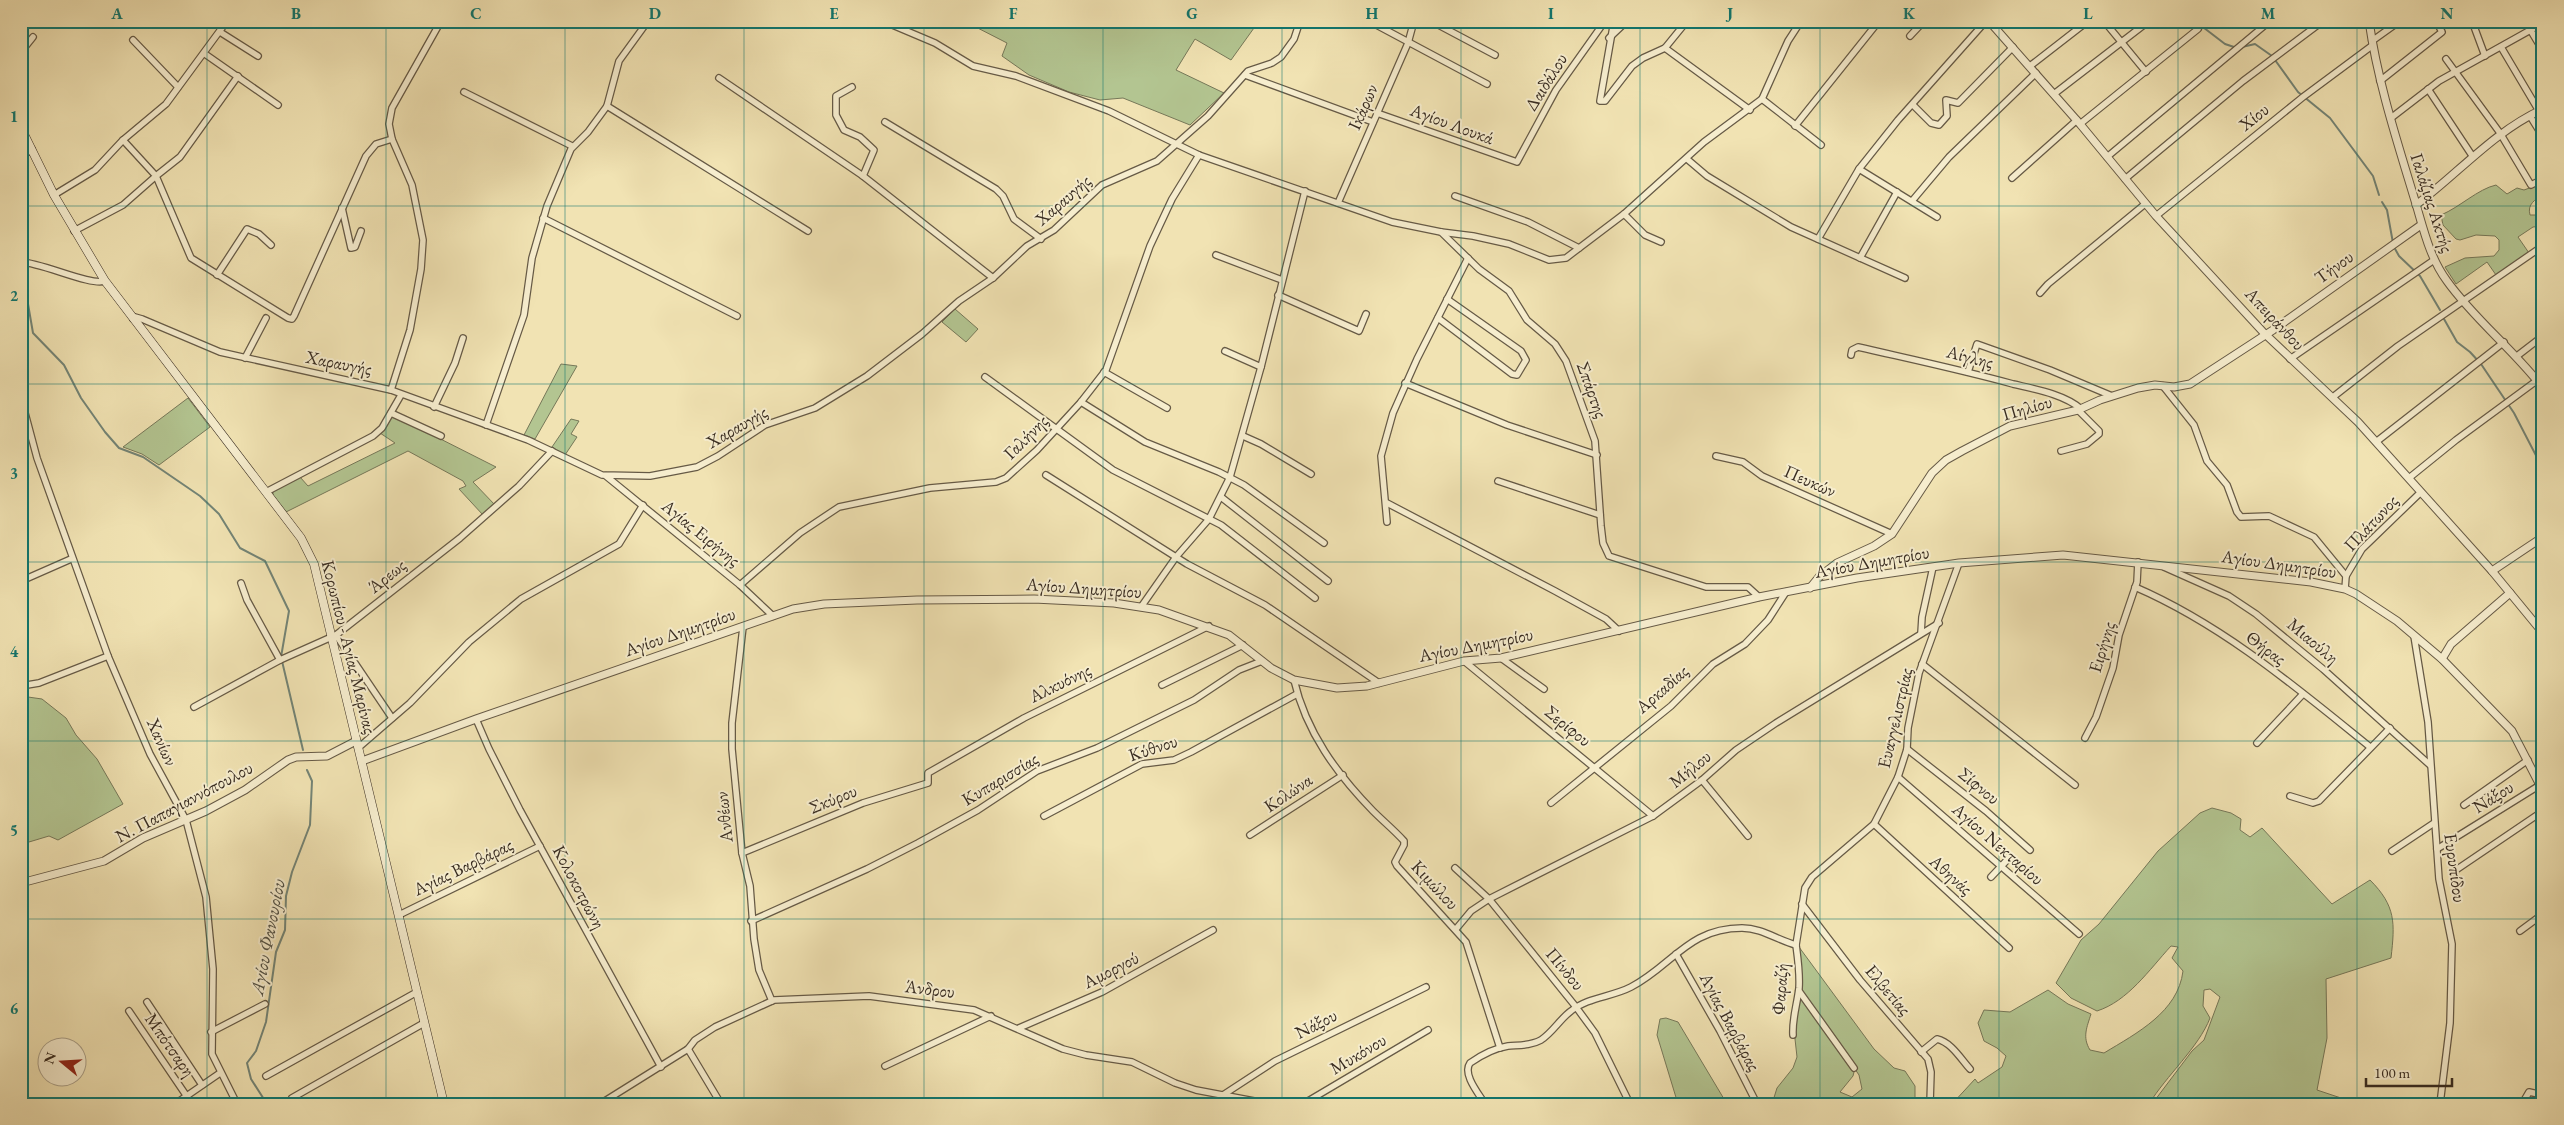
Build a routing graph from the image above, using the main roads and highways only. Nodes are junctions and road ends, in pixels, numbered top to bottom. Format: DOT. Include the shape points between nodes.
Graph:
graph roads {
  1 [pos="21,128"];
  2 [pos="444,1104"];
  1 -- 2 [label="main road, Κορωπίου - Αγίας Μαρίνας" via="74,231 105,282 308,550 334,636"];
}
